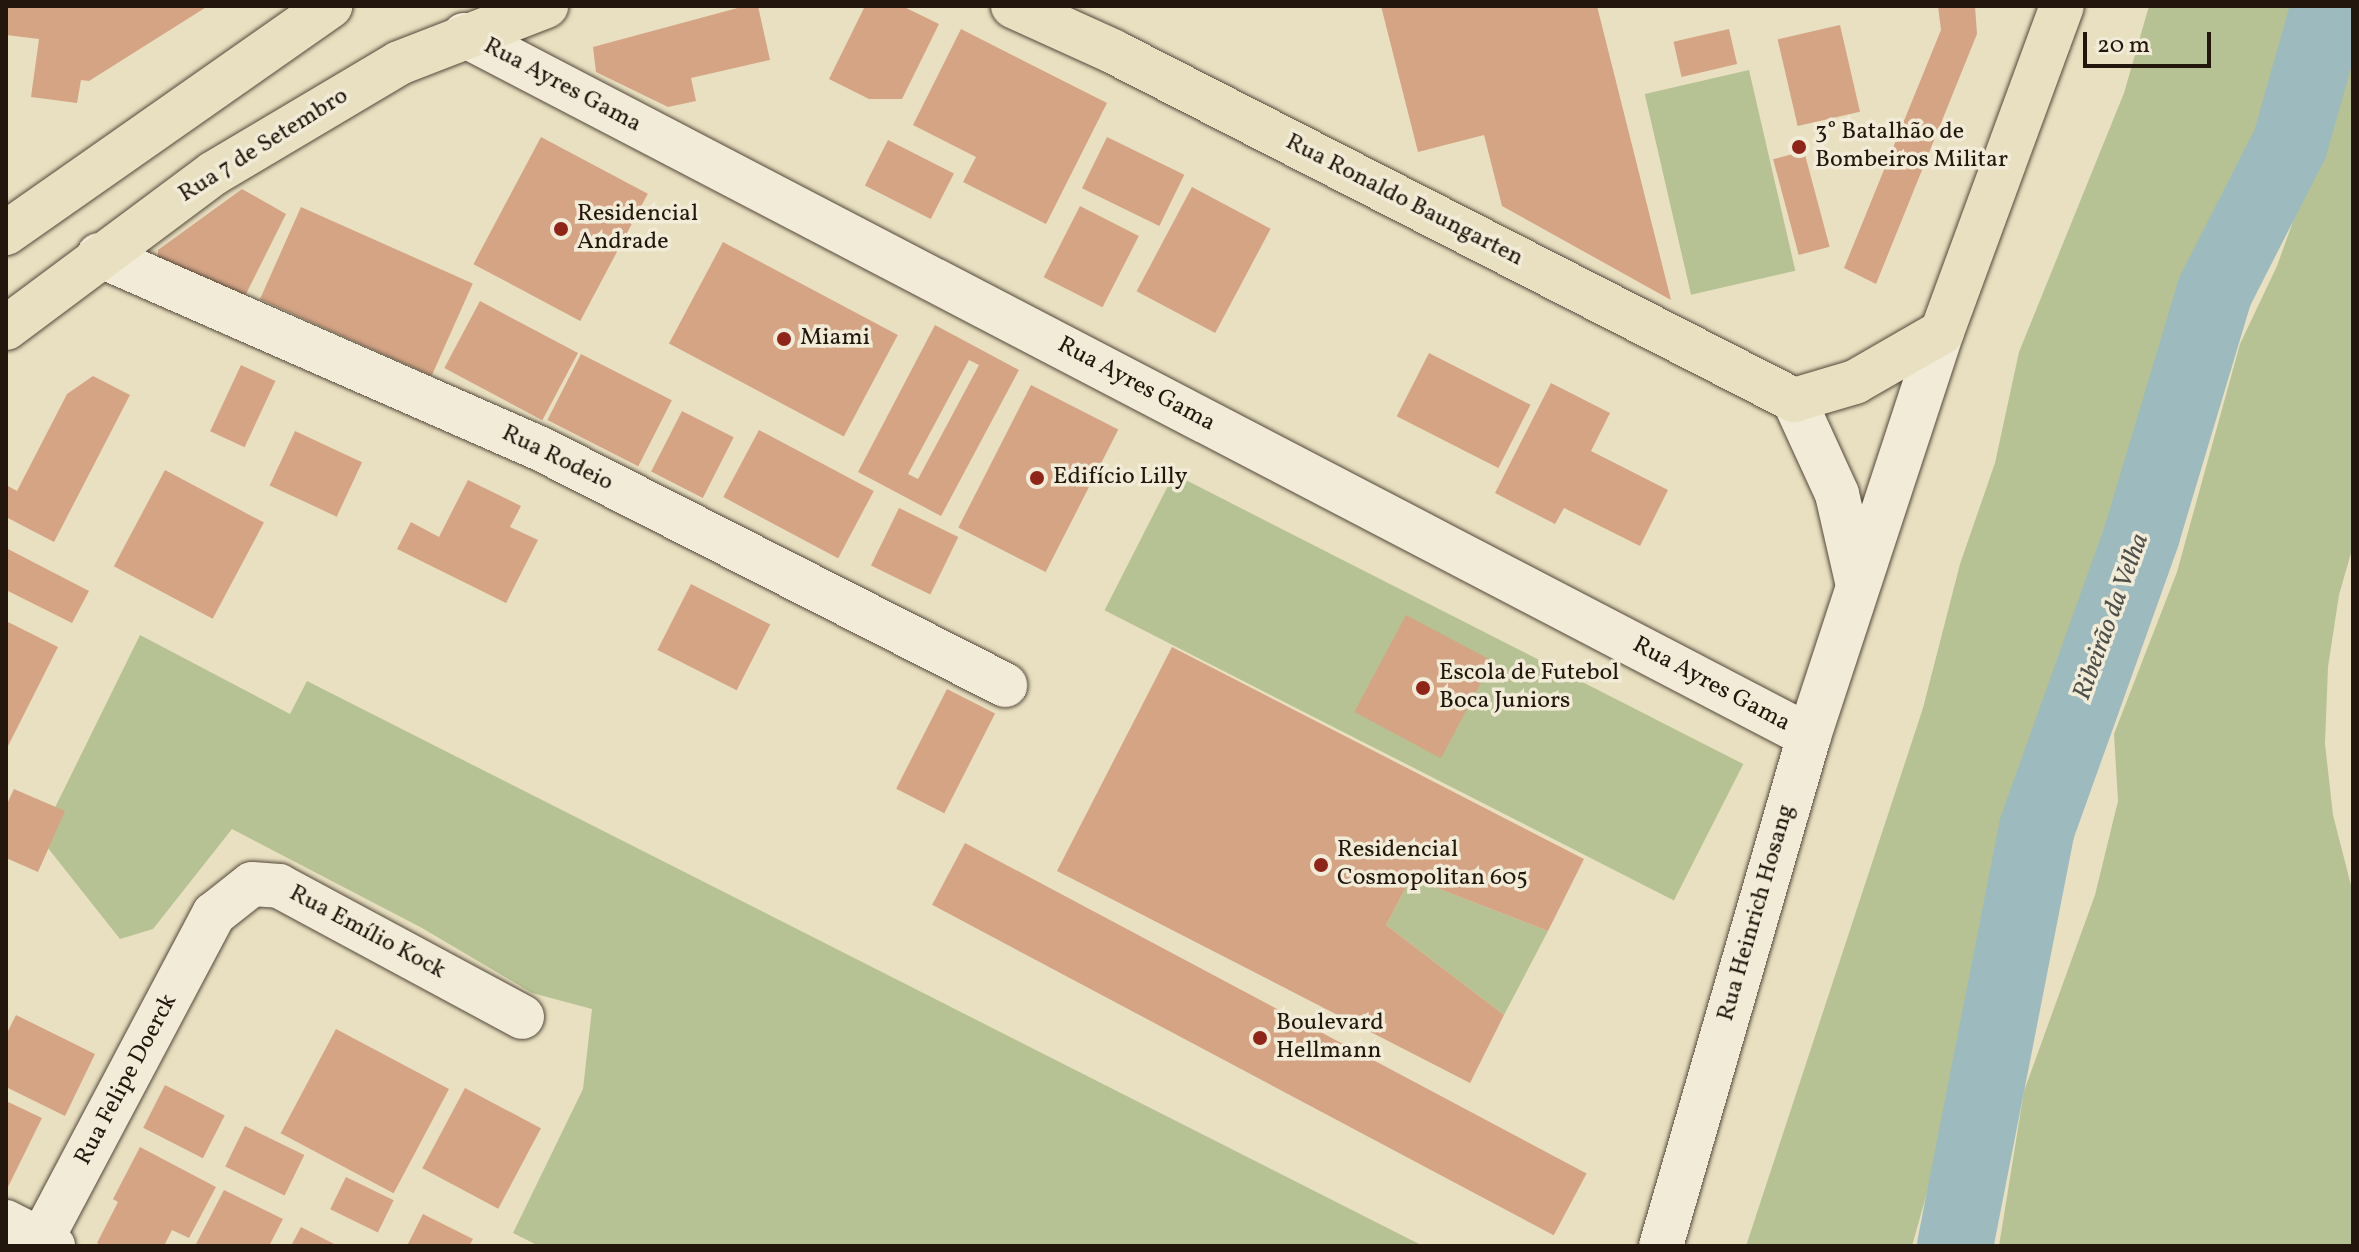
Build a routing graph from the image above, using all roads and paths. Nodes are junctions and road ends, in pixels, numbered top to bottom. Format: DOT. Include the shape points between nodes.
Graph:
graph roads {
  1 [pos="330,6"];
  2 [pos="546,6"];
  3 [pos="1013,6"];
  4 [pos="2062,6"];
  5 [pos="464,35"];
  6 [pos="6,233"];
  7 [pos="99,255"];
  8 [pos="6,328"];
  9 [pos="1942,332"];
  10 [pos="1794,400"];
  11 [pos="1857,581"];
  12 [pos="1005,685"];
  13 [pos="1809,736"];
  14 [pos="214,914"];
  15 [pos="522,1017"];
  16 [pos="35,1238"];
  17 [pos="1661,1246"];
  1 -- 6 [label="main road"];
  2 -- 5 [label="main road, Rua 7 de Setembro"];
  3 -- 10 [label="main road, Rua Ronaldo Baungarten" via="1112,51"];
  4 -- 9 [label="main road, Rua Heinrich Hosang"];
  5 -- 7 [label="main road, Rua 7 de Setembro" via="399,63 214,173"];
  5 -- 13 [label="street, Rua Ayres Gama"];
  7 -- 8 [label="main road, Rua 7 de Setembro"];
  7 -- 12 [label="street, Rua Rodeio" via="539,448"];
  9 -- 10 [label="main road" via="1855,382"];
  9 -- 11 [label="street, Rua Heinrich Hosang"];
  10 -- 11 [label="street" via="1833,483"];
  11 -- 13 [label="street, Rua Heinrich Hosang"];
  13 -- 17 [label="street, Rua Heinrich Hosang"];
  14 -- 15 [label="street, Rua Emílio Kock" via="252,884 279,886"];
  14 -- 16 [label="street, Rua Felipe Doerck"];
}
